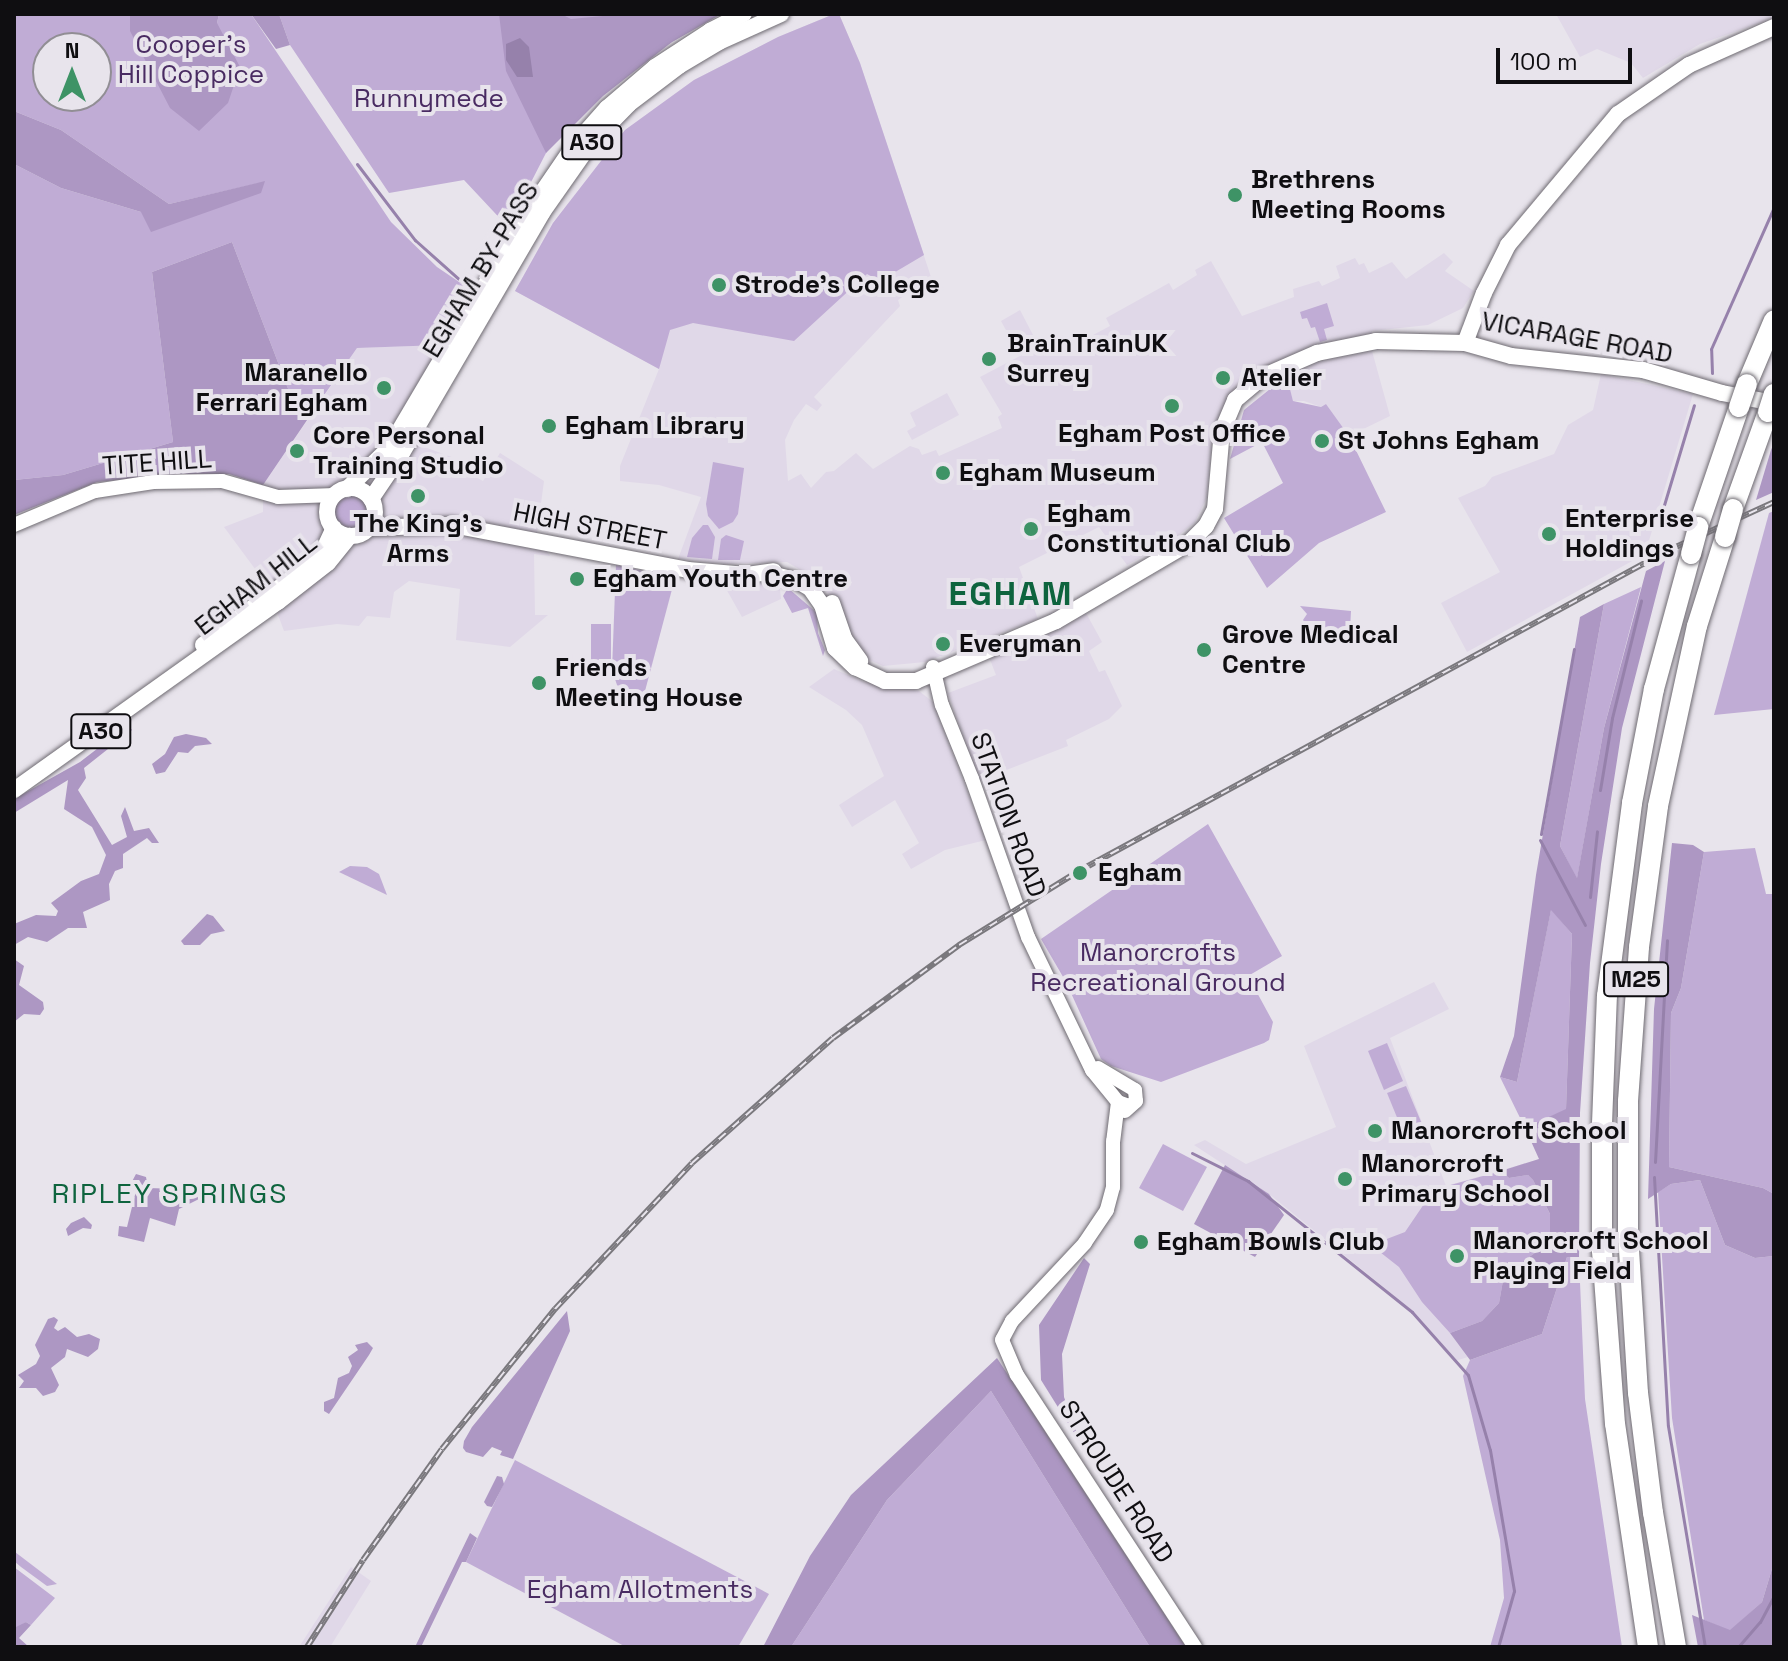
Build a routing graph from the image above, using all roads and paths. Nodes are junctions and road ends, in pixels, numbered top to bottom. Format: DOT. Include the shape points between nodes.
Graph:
graph roads {
  1 [pos="744,14"];
  2 [pos="781,14"];
  3 [pos="1774,27"];
  4 [pos="1774,320"];
  5 [pos="1465,343"];
  6 [pos="1772,403"];
  7 [pos="337,497"];
  8 [pos="373,504"];
  9 [pos="405,524"];
  10 [pos="14,525"];
  11 [pos="334,528"];
  12 [pos="369,528"];
  13 [pos="350,536"];
  14 [pos="185,666"];
  15 [pos="928,673"];
  16 [pos="14,790"];
  17 [pos="1002,1340"];
  18 [pos="1195,1647"];
  19 [pos="1648,1647"];
  20 [pos="1676,1647"];
  1 -- 7 [label="main road, EGHAM BY-PASS / A30" via="655,67 575,144 528,213 389,448"];
  2 -- 8 [label="main road, EGHAM BY-PASS / A30" via="679,66 629,104 591,143 542,213"];
  3 -- 5 [label="main road" via="1689,65 1631,103 1508,245"];
  4 -- 19 [label="highway, M25, bridge" via="1698,527 1654,689 1632,803 1607,996 1602,1250 1615,1424"];
  5 -- 6 [label="main road, VICARAGE ROAD" via="1511,356 1643,370"];
  5 -- 15 [label="main road" via="1394,340 1343,345 1256,381 1226,417 1216,495 1194,530 1022,633"];
  6 -- 20 [label="highway, M25, bridge" via="1697,626 1658,806 1639,947 1628,1101 1628,1233 1637,1380"];
  7 -- 8 [label="main road" via="359,490"];
  7 -- 10 [label="street, TITE HILL" via="278,497 222,481 153,482 95,491"];
  7 -- 11 [label="main road"];
  8 -- 9 [label="main road, HIGH STREET"];
  8 -- 12 [label="main road"];
  9 -- 12 [label="main road, HIGH STREET"];
  9 -- 15 [label="main road, HIGH STREET" via="452,525 688,570 804,580 817,596 835,648 849,663 885,681"];
  11 -- 13 [label="main road"];
  11 -- 14 [label="main road, EGHAM HILL / A30" via="312,563 224,627"];
  12 -- 13 [label="main road"];
  13 -- 14 [label="main road, EGHAM HILL / A30" via="333,558 278,602"];
  14 -- 16 [label="main road, EGHAM HILL / A30"];
  15 -- 17 [label="street, STATION ROAD" via="1030,941 1089,1060 1121,1097 1107,1210 1085,1243 1012,1321"];
  17 -- 18 [label="street, STROUDE ROAD" via="1017,1375"];
}
